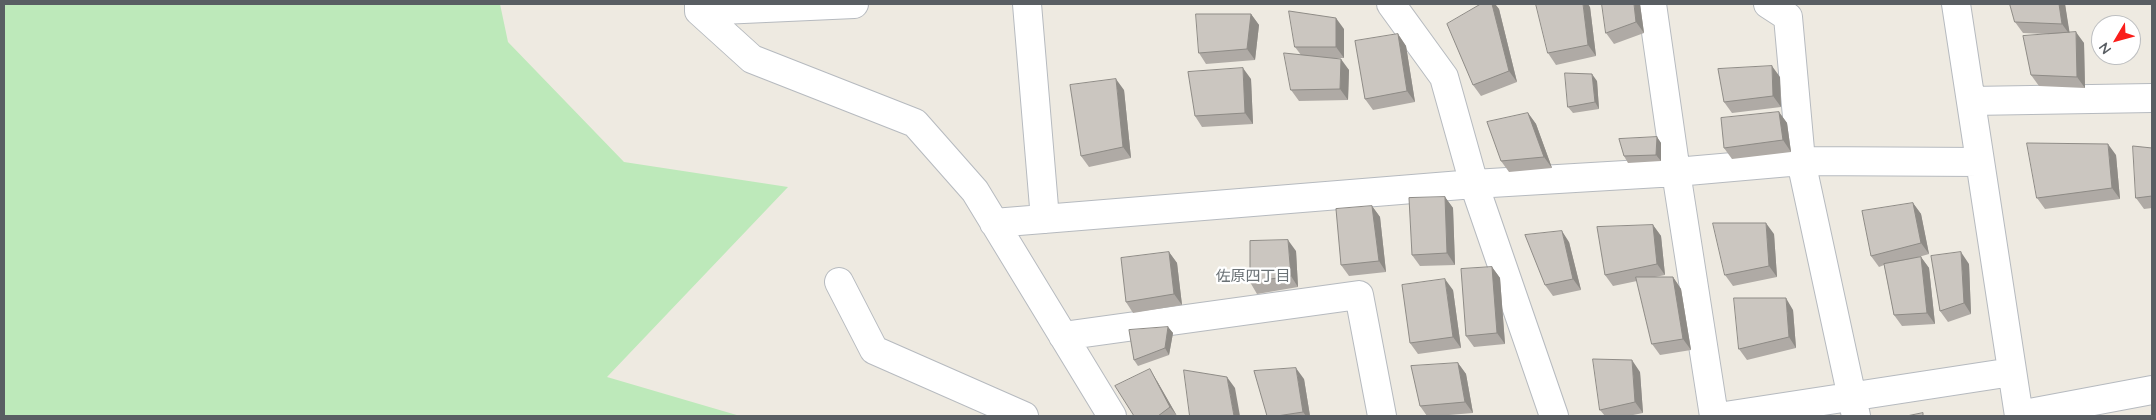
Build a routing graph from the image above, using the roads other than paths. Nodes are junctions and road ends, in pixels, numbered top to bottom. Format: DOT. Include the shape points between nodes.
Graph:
graph roads {
  1 [pos="854,4"];
  2 [pos="1027,4"];
  3 [pos="1391,4"];
  4 [pos="1652,4"];
  5 [pos="1768,4"];
  6 [pos="1956,4"];
  7 [pos="699,7"];
  8 [pos="2152,98"];
  9 [pos="1971,101"];
  10 [pos="1801,162"];
  11 [pos="1980,162"];
  12 [pos="1676,172"];
  13 [pos="1474,184"];
  14 [pos="1045,219"];
  15 [pos="994,223"];
  16 [pos="840,282"];
  17 [pos="1063,336"];
  18 [pos="2012,372"];
  19 [pos="2152,390"];
  20 [pos="1854,407"];
  21 [pos="1024,416"];
  22 [pos="1112,416"];
  23 [pos="1382,416"];
  24 [pos="1554,416"];
  25 [pos="1714,416"];
  26 [pos="1725,416"];
  27 [pos="2019,416"];
  1 -- 7 [label="street"];
  2 -- 14 [label="street"];
  3 -- 13 [label="street" via="1444,77"];
  4 -- 12 [label="street"];
  5 -- 10 [label="street" via="1788,17"];
  6 -- 9 [label="street"];
  7 -- 15 [label="street" via="752,60 915,123 975,191"];
  8 -- 9 [label="street"];
  9 -- 11 [label="street"];
  10 -- 11 [label="street"];
  10 -- 12 [label="street"];
  10 -- 20 [label="street"];
  11 -- 18 [label="street"];
  12 -- 13 [label="street"];
  12 -- 25 [label="street"];
  13 -- 14 [label="street"];
  13 -- 24 [label="street"];
  14 -- 15 [label="street"];
  15 -- 17 [label="street"];
  16 -- 21 [label="street" via="874,350"];
  17 -- 22 [label="street"];
  17 -- 23 [label="street" via="1359,295"];
  18 -- 20 [label="street"];
  18 -- 27 [label="street"];
  19 -- 27 [label="street"];
  20 -- 26 [label="street"];
}
